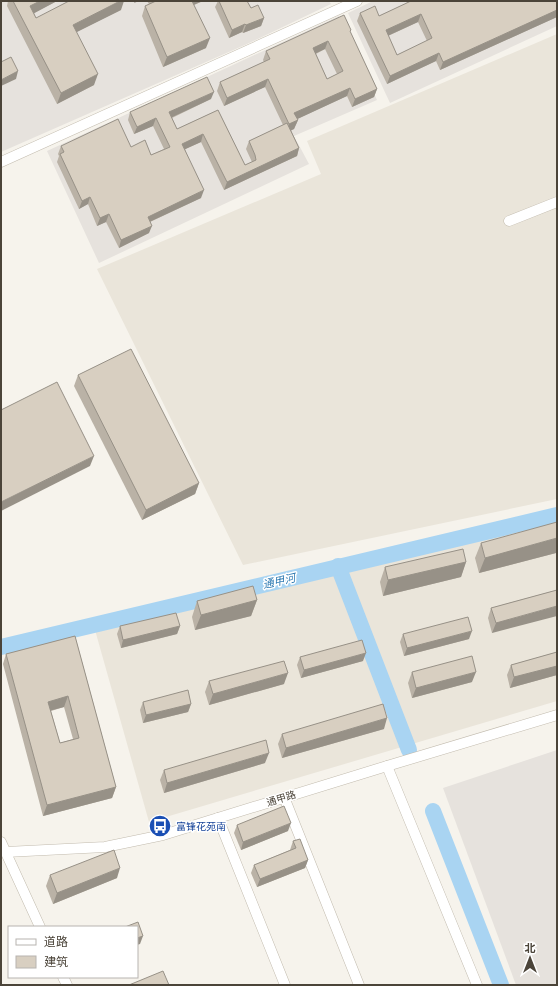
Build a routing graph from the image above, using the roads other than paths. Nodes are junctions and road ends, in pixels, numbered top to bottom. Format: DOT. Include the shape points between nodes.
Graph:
graph roads {
  1 [pos="357,1"];
  2 [pos="1,162"];
  3 [pos="557,202"];
  4 [pos="509,221"];
  5 [pos="557,715"];
  6 [pos="387,766"];
  7 [pos="284,797"];
  8 [pos="218,818"];
  9 [pos="1,842"];
  10 [pos="3,850"];
  11 [pos="40,926"];
  12 [pos="285,985"];
  13 [pos="359,985"];
  14 [pos="477,985"];
  1 -- 2 [label="street"];
  3 -- 4 [label="street"];
  5 -- 6 [label="street, 通甲路"];
  6 -- 7 [label="street, 通甲路"];
  6 -- 14 [label="street"];
  7 -- 8 [label="street, 通甲路"];
  7 -- 13 [label="street"];
  8 -- 10 [label="street, 通甲路" via="163,835 105,847"];
  8 -- 12 [label="street"];
  9 -- 10 [label="street"];
  10 -- 11 [label="street"];
}
